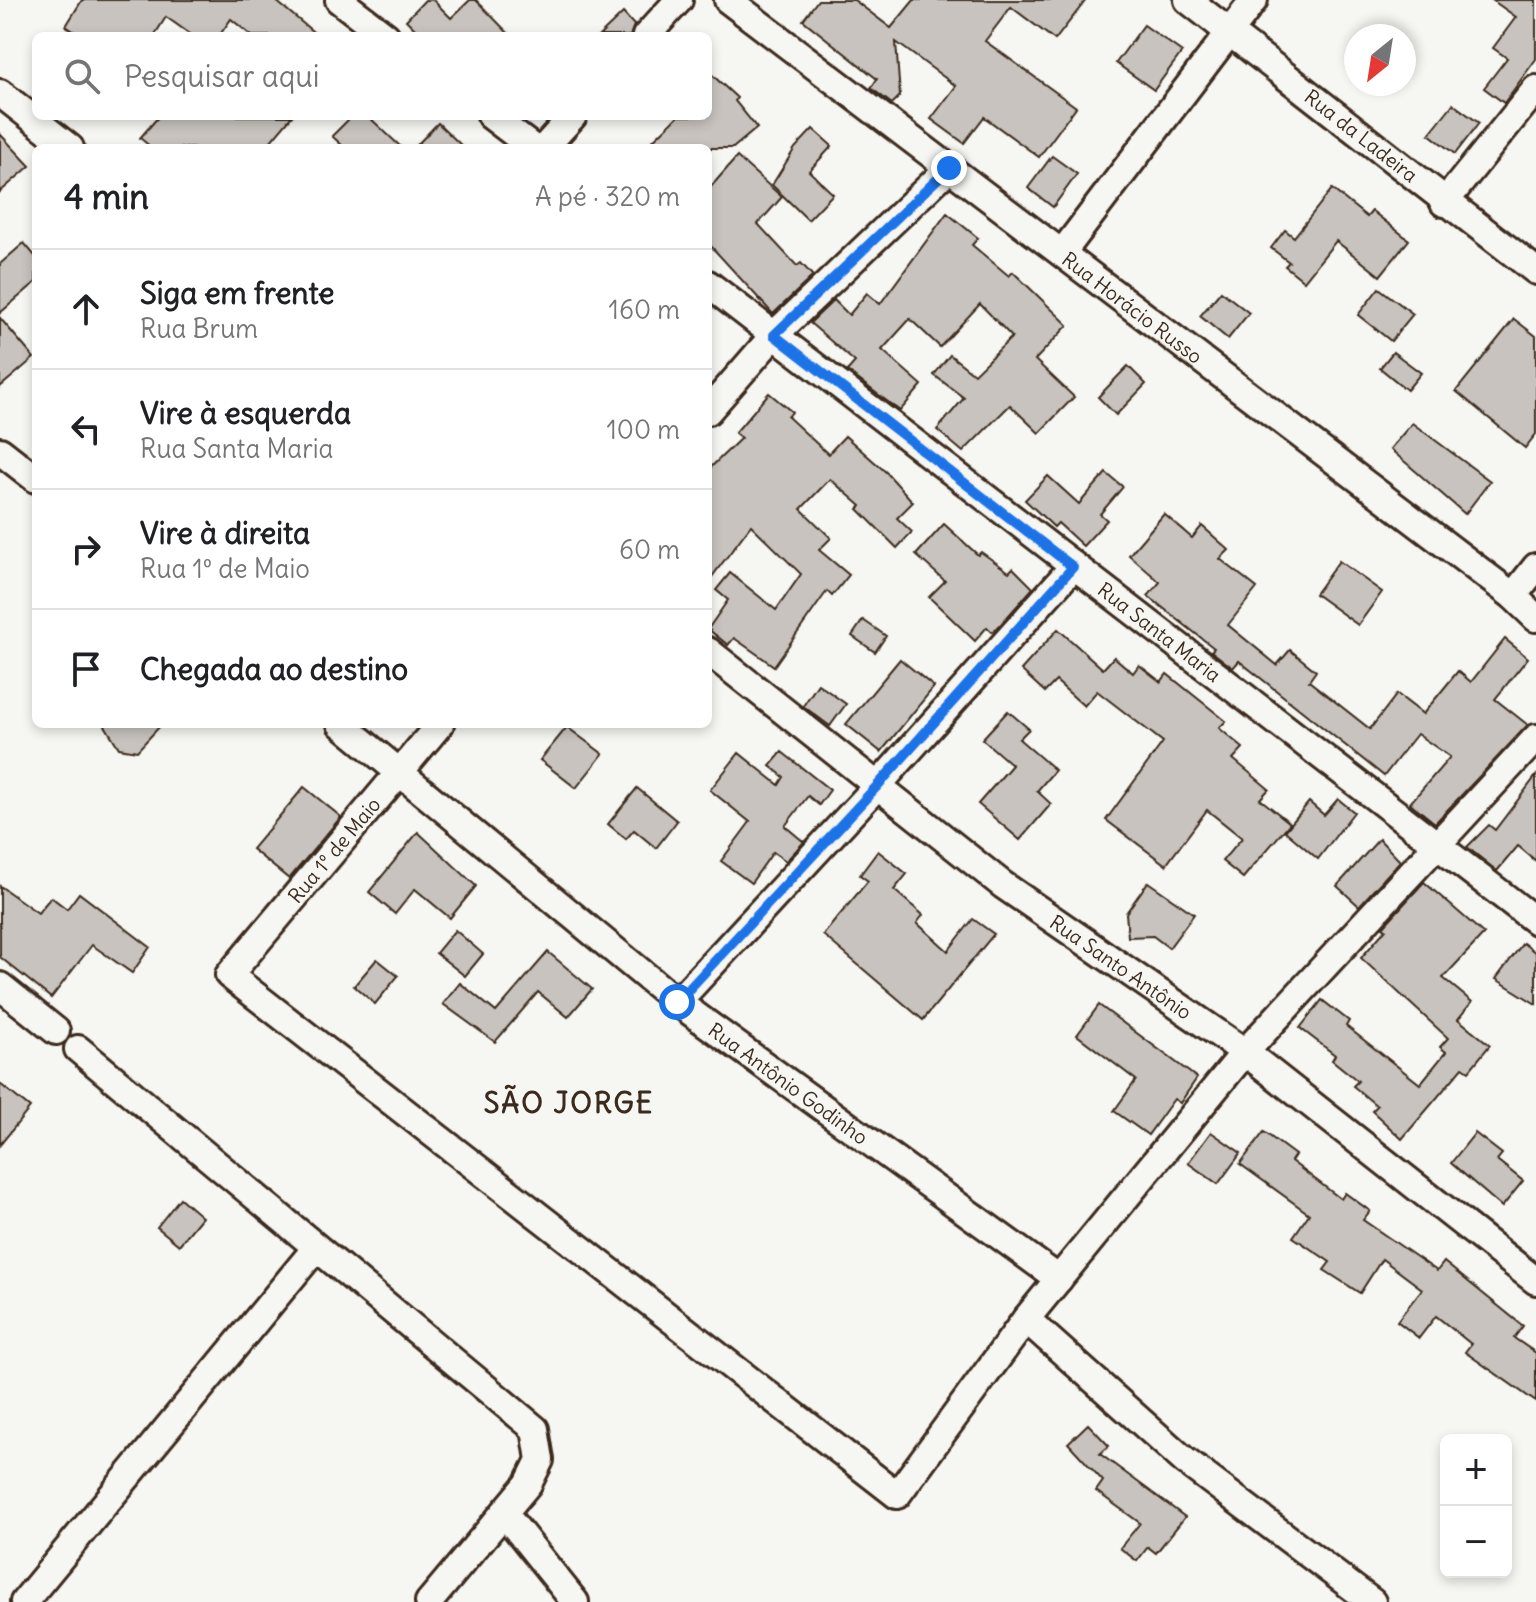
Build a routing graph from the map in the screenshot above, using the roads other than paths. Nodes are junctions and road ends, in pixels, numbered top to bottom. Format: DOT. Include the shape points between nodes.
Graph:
graph roads {
  1 [pos="339,0"];
  2 [pos="679,0"];
  3 [pos="728,0"];
  4 [pos="1188,0"];
  5 [pos="1254,0"];
  6 [pos="1228,31"];
  7 [pos="381,32"];
  8 [pos="650,32"];
  9 [pos="1536,89"];
  10 [pos="0,94"];
  11 [pos="32,119"];
  12 [pos="34,120"];
  13 [pos="496,120"];
  14 [pos="569,120"];
  15 [pos="65,144"];
  16 [pos="528,144"];
  17 [pos="548,144"];
  18 [pos="949,168"];
  19 [pos="1444,203"];
  20 [pos="1062,253"];
  21 [pos="1536,271"];
  22 [pos="712,287"];
  23 [pos="774,335"];
  24 [pos="712,406"];
  25 [pos="0,451"];
  26 [pos="32,476"];
  27 [pos="1073,567"];
  28 [pos="1536,567"];
  29 [pos="1513,596"];
  30 [pos="1536,618"];
  31 [pos="712,654"];
  32 [pos="346,728"];
  33 [pos="437,728"];
  34 [pos="1536,738"];
  35 [pos="400,771"];
  36 [pos="879,784"];
  37 [pos="1438,847"];
  38 [pos="1536,921"];
  39 [pos="0,986"];
  40 [pos="677,1002"];
  41 [pos="56,1031"];
  42 [pos="78,1049"];
  43 [pos="1245,1052"];
  44 [pos="316,1248"];
  45 [pos="1059,1279"];
  46 [pos="1536,1281"];
  47 [pos="1026,1319"];
  48 [pos="504,1513"];
  49 [pos="24,1602"];
  50 [pos="429,1602"];
  51 [pos="575,1602"];
  52 [pos="1372,1602"];
  1 -- 7 [label="street"];
  2 -- 8 [label="street"];
  3 -- 18 [label="street, Rua Horácio Russo"];
  4 -- 6 [label="street, Rua da Ladeira"];
  5 -- 6 [label="street"];
  6 -- 19 [label="street, Rua da Ladeira"];
  6 -- 20 [label="street"];
  9 -- 19 [label="street"];
  10 -- 11 [label="street"];
  12 -- 15 [label="street"];
  13 -- 16 [label="street"];
  14 -- 17 [label="street"];
  18 -- 20 [label="street, Rua Horácio Russo"];
  18 -- 23 [label="street"];
  19 -- 21 [label="street, Rua da Ladeira"];
  20 -- 29 [label="street, Rua Horácio Russo"];
  22 -- 23 [label="street, Rua Santa Maria"];
  23 -- 24 [label="street"];
  23 -- 27 [label="street, Rua Santa Maria"];
  25 -- 26 [label="street"];
  27 -- 36 [label="street"];
  27 -- 37 [label="street, Rua Santa Maria"];
  28 -- 29 [label="street"];
  29 -- 30 [label="street, Rua Horácio Russo"];
  31 -- 36 [label="street, Rua Santo Antônio"];
  32 -- 35 [label="street, Rua Antônio Godinho"];
  33 -- 35 [label="street, Rua 1º de Maio"];
  34 -- 37 [label="street"];
  35 -- 40 [label="street, Rua Antônio Godinho"];
  35 -- 47 [label="street, Rua 1º de Maio" via="229,975 897,1495"];
  36 -- 40 [label="street"];
  36 -- 43 [label="street, Rua Santo Antônio" via="1003,885"];
  37 -- 38 [label="street, Rua Santa Maria"];
  37 -- 43 [label="street"];
  39 -- 41 [label="street"];
  40 -- 45 [label="street, Rua Antônio Godinho"];
  42 -- 44 [label="street"];
  43 -- 45 [label="street"];
  43 -- 46 [label="street, Rua Santo Antônio"];
  44 -- 48 [label="street" via="535,1429 540,1460"];
  44 -- 49 [label="street"];
  45 -- 47 [label="street"];
  47 -- 52 [label="street" via="1185,1461"];
  48 -- 50 [label="street"];
  48 -- 51 [label="street"];
}
